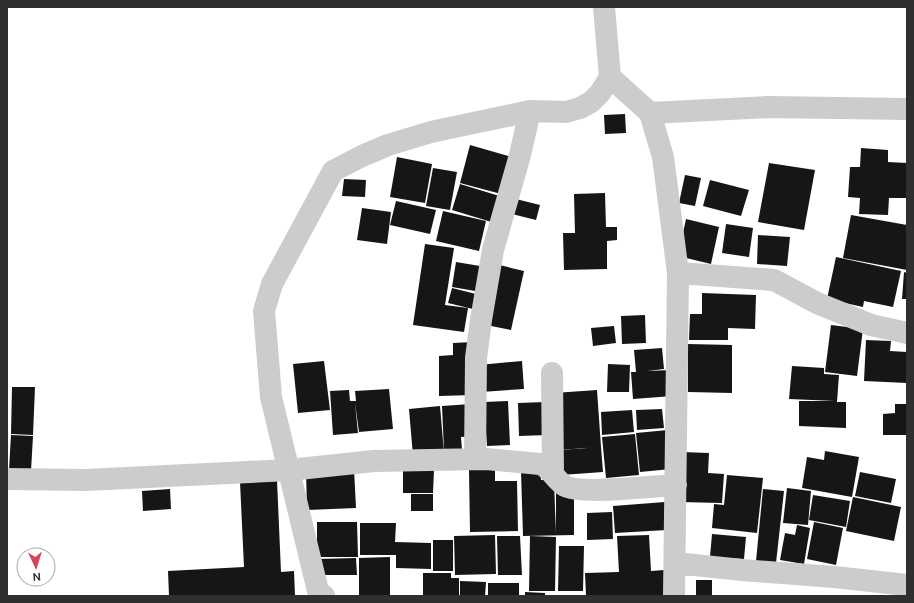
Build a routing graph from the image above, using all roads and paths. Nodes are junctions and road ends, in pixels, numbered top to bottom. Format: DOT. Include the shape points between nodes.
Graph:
graph roads {
  1 [pos="604,7"];
  2 [pos="610,77"];
  3 [pos="907,109"];
  4 [pos="530,111"];
  5 [pos="650,113"];
  6 [pos="678,273"];
  7 [pos="907,332"];
  8 [pos="552,373"];
  9 [pos="475,459"];
  10 [pos="289,470"];
  11 [pos="553,474"];
  12 [pos="7,480"];
  13 [pos="676,485"];
  14 [pos="675,563"];
  15 [pos="907,585"];
  16 [pos="324,596"];
  17 [pos="674,596"];
  1 -- 2 [label="street"];
  2 -- 4 [label="street" via="600,93 580,108 566,112"];
  2 -- 5 [label="street"];
  3 -- 5 [label="street" via="767,107"];
  4 -- 9 [label="street" via="493,250 481,320 476,358"];
  4 -- 10 [label="street" via="431,132 362,156 333,171 272,284 264,311 271,397"];
  5 -- 6 [label="street" via="663,157"];
  6 -- 7 [label="street" via="774,280 817,303 871,325"];
  6 -- 13 [label="street"];
  8 -- 11 [label="street"];
  9 -- 10 [label="street" via="374,461"];
  9 -- 11 [label="street" via="540,464"];
  10 -- 12 [label="street" via="86,480"];
  10 -- 16 [label="street" via="318,591"];
  11 -- 13 [label="street" via="565,486 573,488 598,490"];
  13 -- 14 [label="street"];
  14 -- 15 [label="street" via="834,576"];
  14 -- 17 [label="street"];
}
